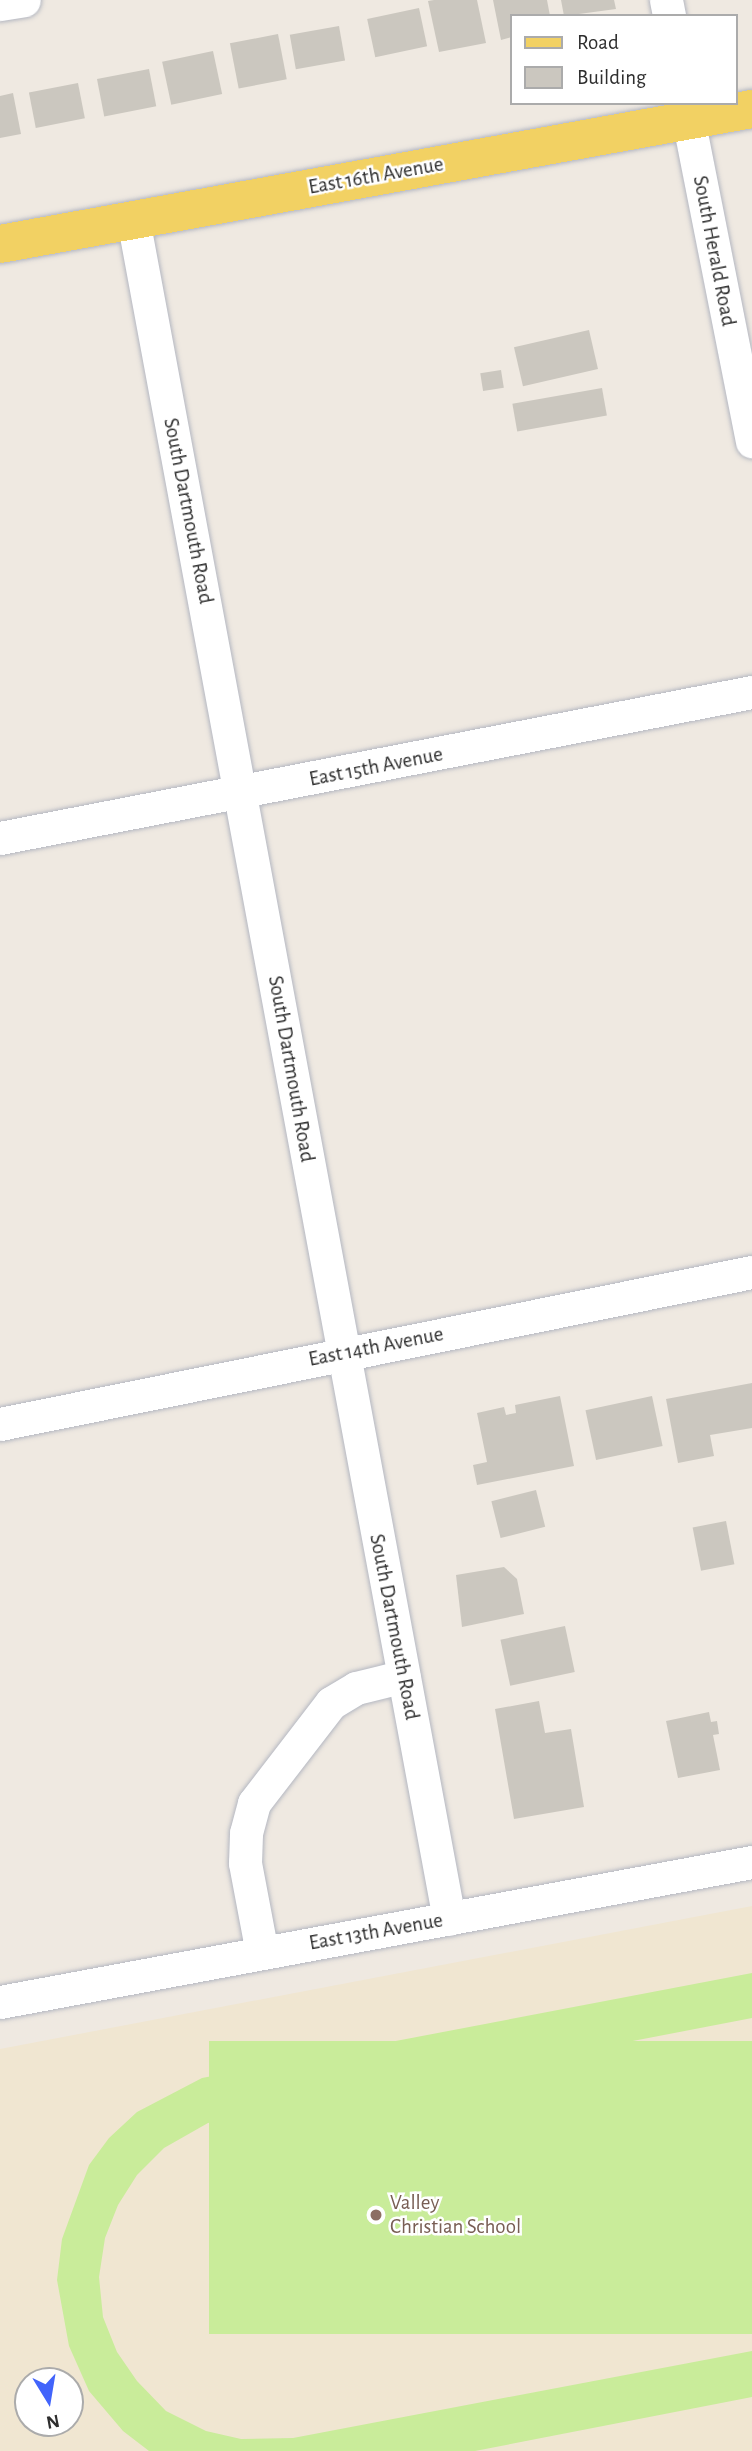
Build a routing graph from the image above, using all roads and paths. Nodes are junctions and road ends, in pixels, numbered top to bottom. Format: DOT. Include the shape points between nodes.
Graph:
graph roads {
  1 [pos="24,0"];
  2 [pos="0,4"];
  3 [pos="752,109"];
  4 [pos="686,112"];
  5 [pos="133,219"];
  6 [pos="0,244"];
  7 [pos="752,441"];
  8 [pos="752,692"];
  9 [pos="241,794"];
  10 [pos="0,838"];
  11 [pos="752,1272"];
  12 [pos="343,1354"];
  13 [pos="0,1424"];
  14 [pos="404,1676"];
  15 [pos="752,1862"];
  16 [pos="449,1919"];
  17 [pos="262,1954"];
  18 [pos="0,2002"];
  1 -- 2 [label="street"];
  3 -- 4 [label="main road, East 16th Avenue"];
  4 -- 5 [label="main road, East 16th Avenue"];
  4 -- 7 [label="street, South Herald Road"];
  5 -- 6 [label="main road, East 16th Avenue"];
  5 -- 9 [label="street, South Dartmouth Road"];
  8 -- 9 [label="street, East 15th Avenue"];
  9 -- 10 [label="street, East 15th Avenue"];
  9 -- 12 [label="street, South Dartmouth Road"];
  11 -- 12 [label="street, East 14th Avenue"];
  12 -- 13 [label="street, East 14th Avenue"];
  12 -- 14 [label="street, South Dartmouth Road"];
  14 -- 16 [label="street, South Dartmouth Road"];
  14 -- 17 [label="street" via="356,1688 331,1703 254,1803 245,1863"];
  15 -- 16 [label="street, East 13th Avenue"];
  16 -- 17 [label="street, East 13th Avenue"];
  17 -- 18 [label="street, East 13th Avenue"];
}
